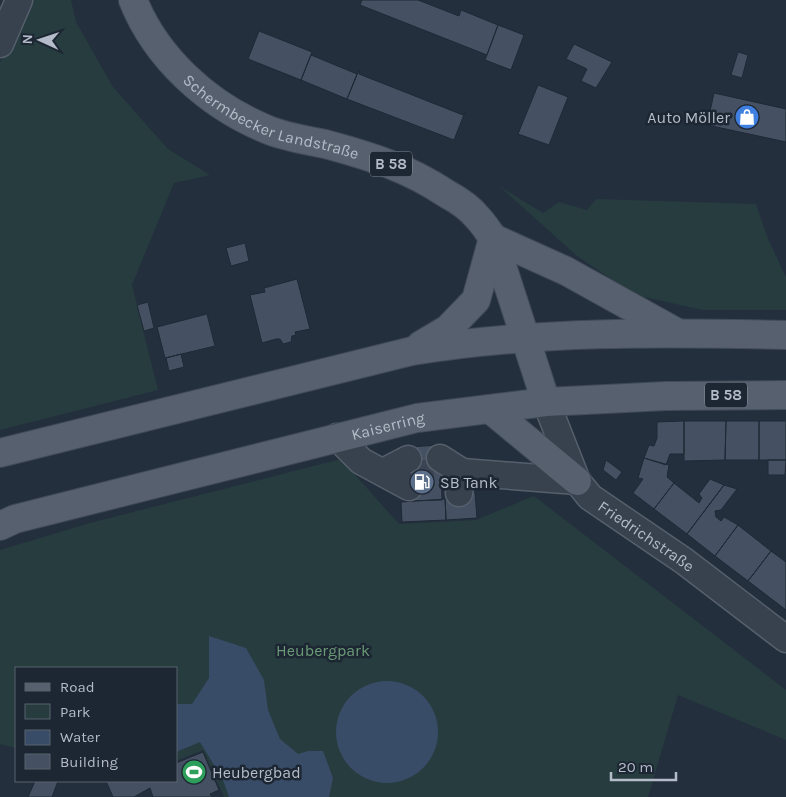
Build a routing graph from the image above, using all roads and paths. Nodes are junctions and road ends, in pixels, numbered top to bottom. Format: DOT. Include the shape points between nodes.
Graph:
graph roads {
  1 [pos="19,0"];
  2 [pos="133,0"];
  3 [pos="0,44"];
  4 [pos="493,238"];
  5 [pos="678,332"];
  6 [pos="786,335"];
  7 [pos="527,338"];
  8 [pos="412,351"];
  9 [pos="786,395"];
  10 [pos="546,402"];
  11 [pos="490,408"];
  12 [pos="337,437"];
  13 [pos="0,453"];
  14 [pos="408,474"];
  15 [pos="449,476"];
  16 [pos="578,481"];
  17 [pos="0,526"];
  18 [pos="786,639"];
  1 -- 3 [label="street"];
  2 -- 4 [label="main road, Schermbecker Landstraße / B 58" via="157,45 173,64 224,108 266,130 375,157 424,178 477,216"];
  4 -- 5 [label="main road, B 58" via="566,271"];
  4 -- 7 [label="main road, Schermbecker Landstraße / B 58"];
  4 -- 8 [label="main road" via="476,300 448,328"];
  5 -- 6 [label="main road, B 58"];
  5 -- 7 [label="main road, B 58"];
  7 -- 8 [label="main road" via="466,342"];
  7 -- 10 [label="main road, Schermbecker Landstraße / B 58"];
  8 -- 13 [label="main road"];
  9 -- 10 [label="main road, Kaiserring / B 58"];
  10 -- 11 [label="main road, Kaiserring"];
  10 -- 16 [label="street, Friedrichstraße"];
  11 -- 12 [label="main road, Kaiserring" via="417,418"];
  11 -- 16 [label="main road"];
  12 -- 14 [label="street" via="361,461 383,472"];
  12 -- 17 [label="main road, Kaiserring" via="16,519"];
  15 -- 16 [label="street"];
  16 -- 18 [label="street, Friedrichstraße" via="606,510 684,561"];
}
